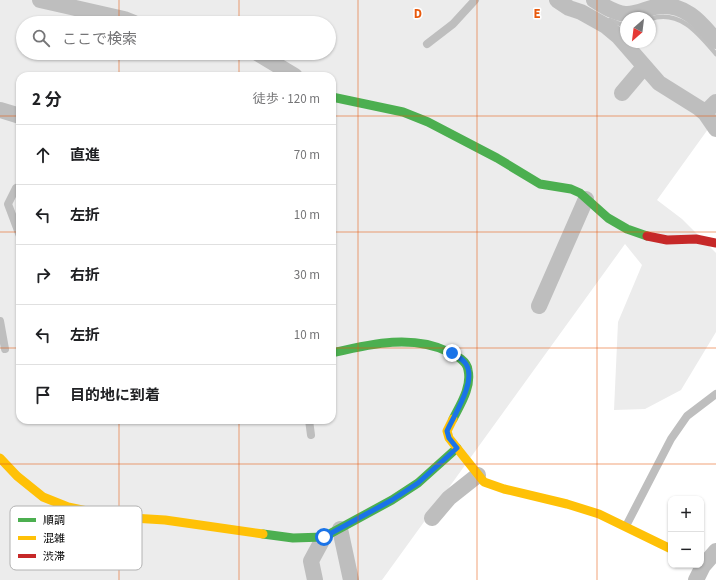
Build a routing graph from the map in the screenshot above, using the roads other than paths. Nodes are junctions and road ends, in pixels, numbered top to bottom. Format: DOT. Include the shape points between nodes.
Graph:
graph roads {
  1 [pos="40,0"];
  2 [pos="475,0"];
  3 [pos="557,0"];
  4 [pos="594,0"];
  5 [pos="111,16"];
  6 [pos="716,41"];
  7 [pos="427,44"];
  8 [pos="269,60"];
  9 [pos="644,67"];
  10 [pos="288,72"];
  11 [pos="622,93"];
  12 [pos="336,98"];
  13 [pos="710,107"];
  14 [pos="0,110"];
  15 [pos="16,115"];
  16 [pos="716,129"];
  17 [pos="16,188"];
  18 [pos="586,199"];
  19 [pos="16,225"];
  20 [pos="716,243"];
  21 [pos="539,306"];
  22 [pos="0,321"];
  23 [pos="5,349"];
  24 [pos="336,352"];
  25 [pos="716,394"];
  26 [pos="310,424"];
  27 [pos="311,435"];
  28 [pos="457,448"];
  29 [pos="0,458"];
  30 [pos="478,475"];
  31 [pos="66,506"];
  32 [pos="432,518"];
  33 [pos="142,519"];
  34 [pos="626,526"];
  35 [pos="340,529"];
  36 [pos="324,537"];
  37 [pos="668,547"];
  38 [pos="716,551"];
  39 [pos="700,570"];
  40 [pos="315,580"];
  41 [pos="351,580"];
  1 -- 5 [label="street"];
  2 -- 7 [label="lane" via="453,24"];
  3 -- 9 [label="street" via="606,26 618,36"];
  4 -- 6 [label="street" via="615,12 627,14 656,6 679,9 697,19"];
  8 -- 10 [label="street"];
  9 -- 11 [label="street"];
  9 -- 13 [label="street" via="659,83"];
  12 -- 18 [label="street" via="403,112 460,138 540,184 571,189"];
  13 -- 16 [label="street"];
  14 -- 15 [label="street"];
  17 -- 19 [label="lane" via="8,204"];
  18 -- 20 [label="street" via="627,230 667,240 696,239"];
  18 -- 21 [label="street"];
  22 -- 23 [label="lane"];
  24 -- 28 [label="street" via="391,343 423,343 434,345 462,359 469,375 467,389 447,431"];
  25 -- 34 [label="lane" via="688,416 671,439"];
  26 -- 27 [label="lane"];
  28 -- 30 [label="street"];
  28 -- 35 [label="street" via="418,483"];
  29 -- 31 [label="street" via="43,497"];
  30 -- 32 [label="street" via="449,498"];
  30 -- 34 [label="street" via="484,482 504,489 580,508"];
  33 -- 36 [label="street" via="293,538"];
  34 -- 37 [label="street"];
  35 -- 36 [label="street"];
  35 -- 41 [label="street"];
  36 -- 40 [label="street" via="311,561"];
  38 -- 39 [label="street"];
}
